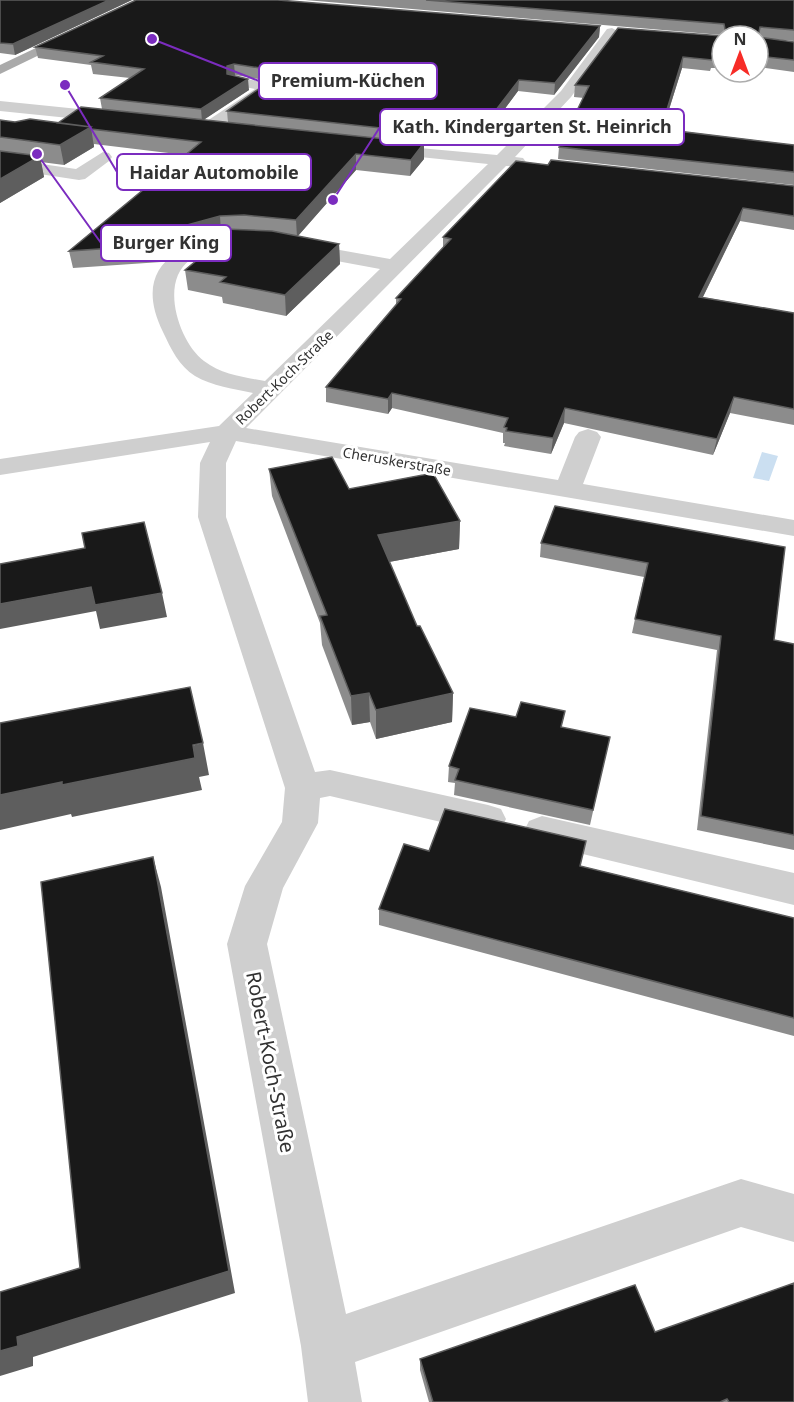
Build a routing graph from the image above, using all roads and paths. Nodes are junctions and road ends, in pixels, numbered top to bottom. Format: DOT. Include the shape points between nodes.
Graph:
graph roads {
  1 [pos="147,0"];
  2 [pos="612,32"];
  3 [pos="0,70"];
  4 [pos="235,81"];
  5 [pos="0,106"];
  6 [pos="134,119"];
  7 [pos="186,125"];
  8 [pos="207,128"];
  9 [pos="230,131"];
  10 [pos="366,146"];
  11 [pos="104,156"];
  12 [pos="502,160"];
  13 [pos="0,163"];
  14 [pos="537,164"];
  15 [pos="396,266"];
  16 [pos="271,389"];
  17 [pos="227,432"];
  18 [pos="588,437"];
  19 [pos="0,467"];
  20 [pos="567,490"];
  21 [pos="794,528"];
  22 [pos="303,788"];
  23 [pos="794,889"];
  24 [pos="794,1218"];
  25 [pos="327,1346"];
  26 [pos="335,1402"];
  1 -- 3 [label="main road"];
  2 -- 12 [label="street, Robert-Koch-Straße" via="566,94"];
  4 -- 8 [label="street" via="268,87"];
  5 -- 6 [label="street"];
  7 -- 8 [label="street"];
  8 -- 9 [label="street"];
  10 -- 12 [label="street"];
  11 -- 13 [label="street" via="79,175"];
  12 -- 14 [label="street"];
  12 -- 15 [label="street, Robert-Koch-Straße"];
  15 -- 16 [label="street, Robert-Koch-Straße"];
  15 -- 16 [label="street" via="235,239 189,252 172,263 164,272 162,298 180,343 195,366 216,377"];
  16 -- 17 [label="street, Robert-Koch-Straße"];
  17 -- 19 [label="street, Cheruskerstraße"];
  17 -- 20 [label="street, Cheruskerstraße"];
  17 -- 22 [label="street, Robert-Koch-Straße" via="213,463 212,517"];
  18 -- 20 [label="street"];
  20 -- 21 [label="street, Cheruskerstraße"];
  22 -- 23 [label="street" via="330,783"];
  22 -- 25 [label="street, Robert-Koch-Straße" via="300,823 264,886 247,944"];
  24 -- 25 [label="street" via="741,1203"];
  25 -- 26 [label="street, Robert-Koch-Straße"];
}
